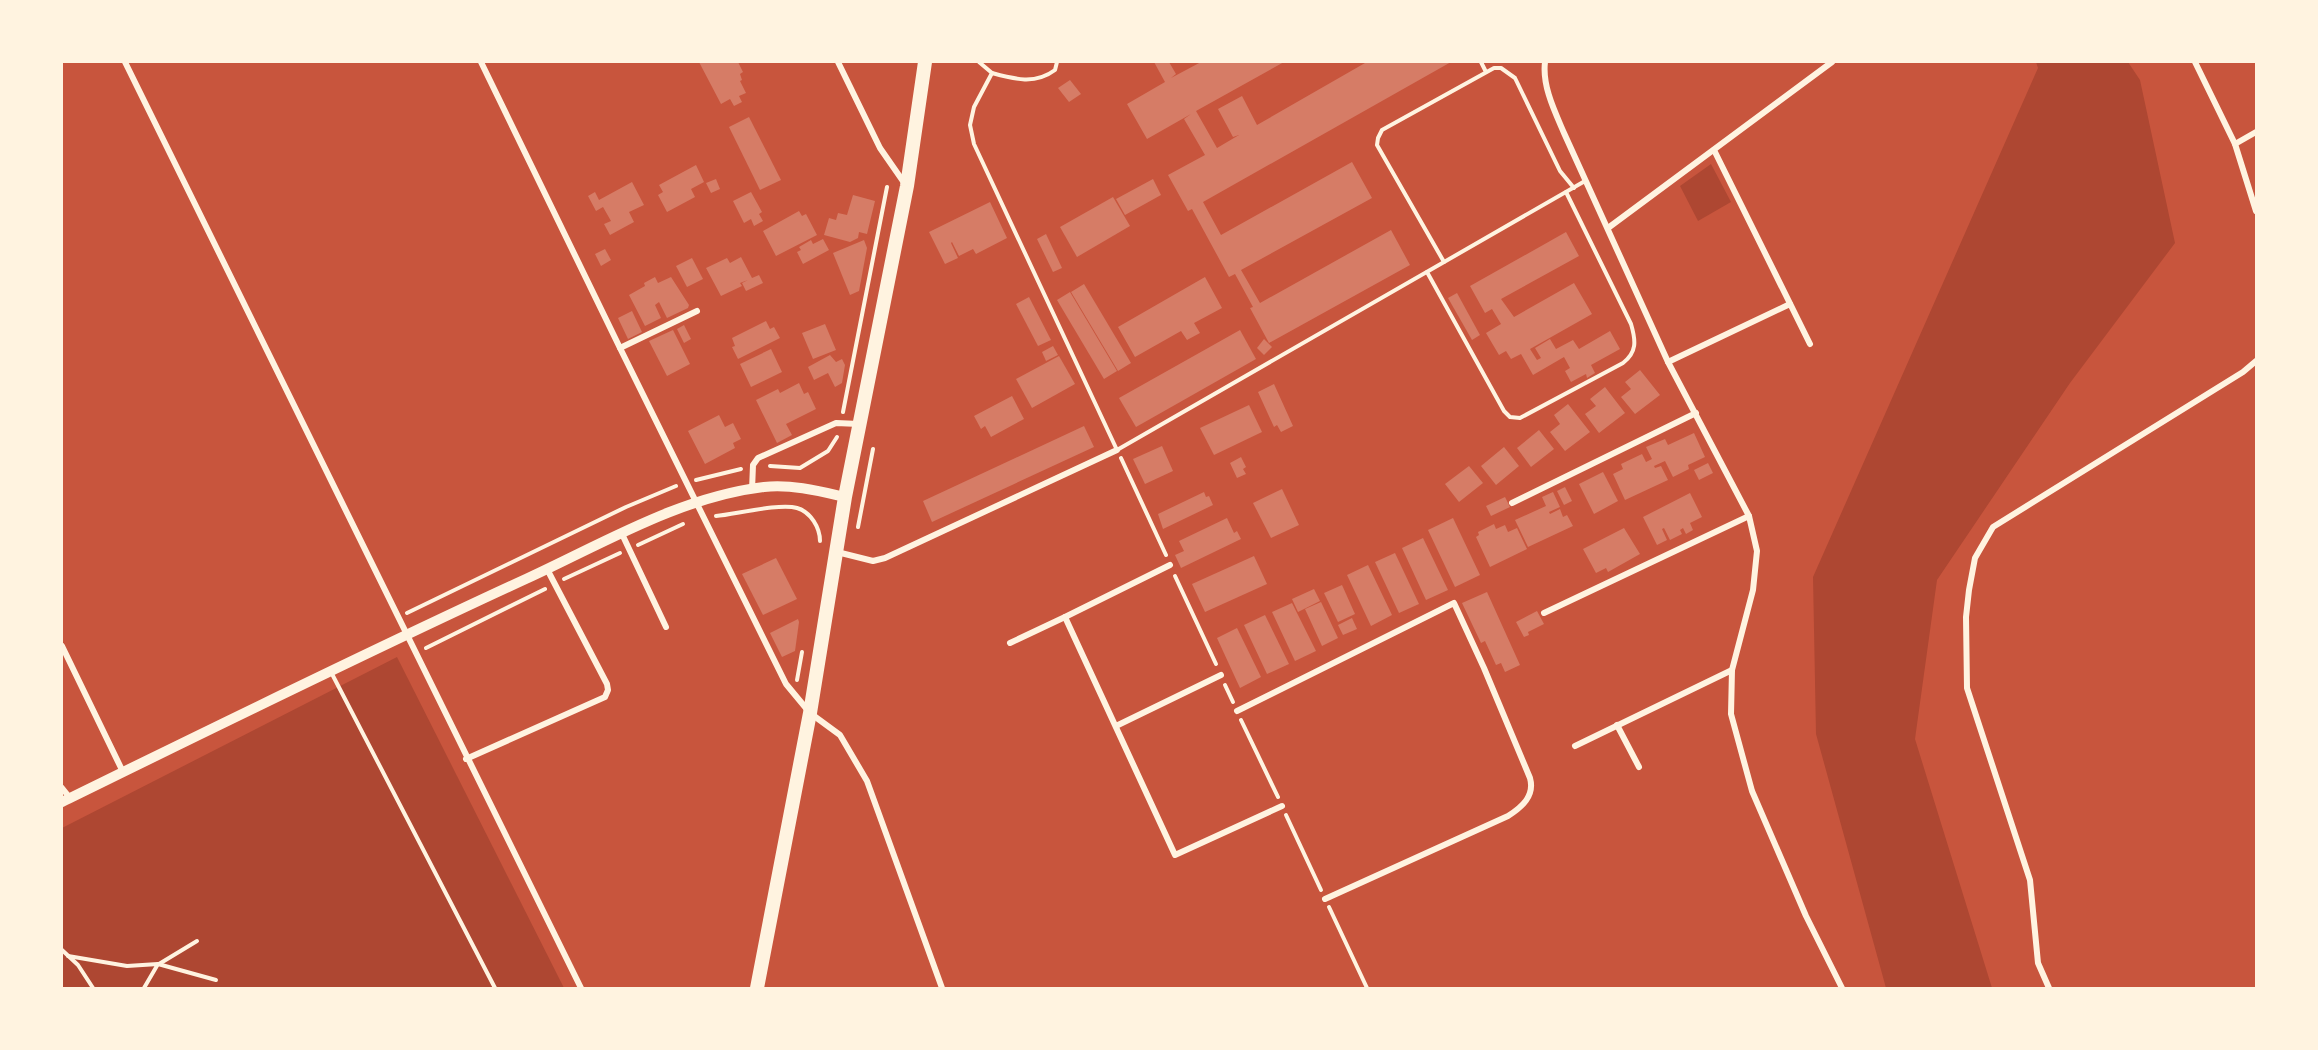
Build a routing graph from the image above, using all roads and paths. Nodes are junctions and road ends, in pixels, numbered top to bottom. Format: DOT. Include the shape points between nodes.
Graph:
graph roads {
  1 [pos="125,62"];
  2 [pos="481,62"];
  3 [pos="838,62"];
  4 [pos="925,62"];
  5 [pos="979,62"];
  6 [pos="1057,62"];
  7 [pos="1481,62"];
  8 [pos="1545,62"];
  9 [pos="1832,62"];
  10 [pos="2195,62"];
  11 [pos="1486,72"];
  12 [pos="992,73"];
  13 [pos="2256,132"];
  14 [pos="2235,144"];
  15 [pos="1714,150"];
  16 [pos="1586,181"];
  17 [pos="907,186"];
  18 [pos="887,188"];
  19 [pos="1574,188"];
  20 [pos="1566,192"];
  21 [pos="2256,211"];
  22 [pos="1608,228"];
  23 [pos="1444,262"];
  24 [pos="1427,272"];
  25 [pos="1790,304"];
  26 [pos="697,311"];
  27 [pos="1810,344"];
  28 [pos="620,348"];
  29 [pos="2256,361"];
  30 [pos="1668,362"];
  31 [pos="843,412"];
  32 [pos="1695,413"];
  33 [pos="860,424"];
  34 [pos="839,434"];
  35 [pos="1117,450"];
  36 [pos="763,466"];
  37 [pos="741,469"];
  38 [pos="695,480"];
  39 [pos="676,486"];
  40 [pos="752,490"];
  41 [pos="845,497"];
  42 [pos="695,502"];
  43 [pos="1512,503"];
  44 [pos="716,516"];
  45 [pos="1749,516"];
  46 [pos="622,534"];
  47 [pos="819,549"];
  48 [pos="837,552"];
  49 [pos="1170,565"];
  50 [pos="547,569"];
  51 [pos="548,588"];
  52 [pos="1544,613"];
  53 [pos="406,614"];
  54 [pos="1065,617"];
  55 [pos="666,627"];
  56 [pos="406,634"];
  57 [pos="1010,643"];
  58 [pos="62,646"];
  59 [pos="426,648"];
  60 [pos="802,648"];
  61 [pos="1732,670"];
  62 [pos="330,671"];
  63 [pos="1221,675"];
  64 [pos="797,681"];
  65 [pos="1237,711"];
  66 [pos="810,714"];
  67 [pos="1617,725"];
  68 [pos="1116,726"];
  69 [pos="1575,746"];
  70 [pos="466,759"];
  71 [pos="1639,767"];
  72 [pos="123,772"];
  73 [pos="62,788"];
  74 [pos="66,800"];
  75 [pos="1282,806"];
  76 [pos="1325,899"];
  77 [pos="197,941"];
  78 [pos="62,950"];
  79 [pos="68,956"];
  80 [pos="158,964"];
  81 [pos="216,980"];
  82 [pos="93,988"];
  83 [pos="144,988"];
  84 [pos="495,988"];
  85 [pos="581,988"];
  86 [pos="757,988"];
  87 [pos="942,988"];
  88 [pos="1842,988"];
  89 [pos="2049,988"];
  1 -- 56 [label="street"];
  2 -- 28 [label="street"];
  3 -- 17 [label="street" via="880,148"];
  4 -- 17 [label="highway"];
  5 -- 12 [label="lane"];
  6 -- 12 [label="lane" via="1055,70 1044,78 1019,81"];
  7 -- 11 [label="lane"];
  8 -- 16 [label="street" via="1551,104"];
  9 -- 15 [label="street"];
  10 -- 14 [label="street"];
  11 -- 19 [label="lane" via="1501,68 1515,78 1560,171"];
  11 -- 23 [label="lane" via="1382,130 1378,138 1377,146"];
  12 -- 35 [label="lane" via="974,107 970,125 974,144"];
  13 -- 14 [label="street"];
  14 -- 21 [label="street"];
  15 -- 22 [label="street"];
  15 -- 25 [label="street"];
  16 -- 19 [label="lane"];
  16 -- 22 [label="street"];
  17 -- 33 [label="highway"];
  18 -- 31 [label="path"];
  19 -- 20 [label="lane"];
  20 -- 23 [label="lane"];
  20 -- 24 [label="lane" via="1631,324 1635,345 1630,358 1623,363 1520,418 1510,417"];
  22 -- 30 [label="street"];
  23 -- 24 [label="lane"];
  24 -- 35 [label="lane"];
  25 -- 27 [label="street"];
  25 -- 30 [label="street"];
  26 -- 28 [label="street"];
  28 -- 42 [label="street"];
  29 -- 89 [label="street" via="1993,527 1975,558 1966,617 1967,688 2030,880 2038,963"];
  30 -- 32 [label="street"];
  32 -- 43 [label="street"];
  32 -- 45 [label="street"];
  33 -- 40 [label="street" via="836,423 758,458 753,465"];
  33 -- 41 [label="highway"];
  34 -- 36 [label="path" via="828,451 800,468"];
  35 -- 48 [label="street" via="885,558 873,561"];
  37 -- 38 [label="path"];
  39 -- 53 [label="path"];
  40 -- 41 [label="street" via="799,488"];
  40 -- 42 [label="street"];
  41 -- 48 [label="highway"];
  42 -- 46 [label="street"];
  42 -- 66 [label="street" via="786,684"];
  44 -- 47 [label="path" via="799,508 819,528"];
  45 -- 52 [label="street"];
  45 -- 61 [label="street" via="1757,551 1753,590"];
  46 -- 50 [label="street"];
  46 -- 55 [label="street"];
  48 -- 66 [label="highway"];
  49 -- 54 [label="street"];
  50 -- 56 [label="street"];
  50 -- 70 [label="street" via="608,690 605,697"];
  51 -- 59 [label="path"];
  54 -- 57 [label="street"];
  54 -- 68 [label="street"];
  56 -- 62 [label="street"];
  56 -- 70 [label="street"];
  58 -- 72 [label="street"];
  60 -- 64 [label="path"];
  61 -- 67 [label="street"];
  61 -- 88 [label="street" via="1731,714 1752,791"];
  62 -- 72 [label="street"];
  62 -- 84 [label="lane"];
  63 -- 68 [label="street"];
  65 -- 76 [label="street" via="1454,603 1530,778 1531,793 1508,816"];
  66 -- 86 [label="highway"];
  66 -- 87 [label="street" via="840,735 867,781"];
  67 -- 69 [label="street"];
  67 -- 71 [label="street"];
  68 -- 75 [label="street" via="1175,855"];
  70 -- 85 [label="street"];
  72 -- 74 [label="street"];
  73 -- 74 [label="street"];
  77 -- 80 [label="path"];
  78 -- 79 [label="path"];
  79 -- 80 [label="path" via="127,966"];
  79 -- 82 [label="path"];
  80 -- 81 [label="path"];
  80 -- 83 [label="path"];
}
